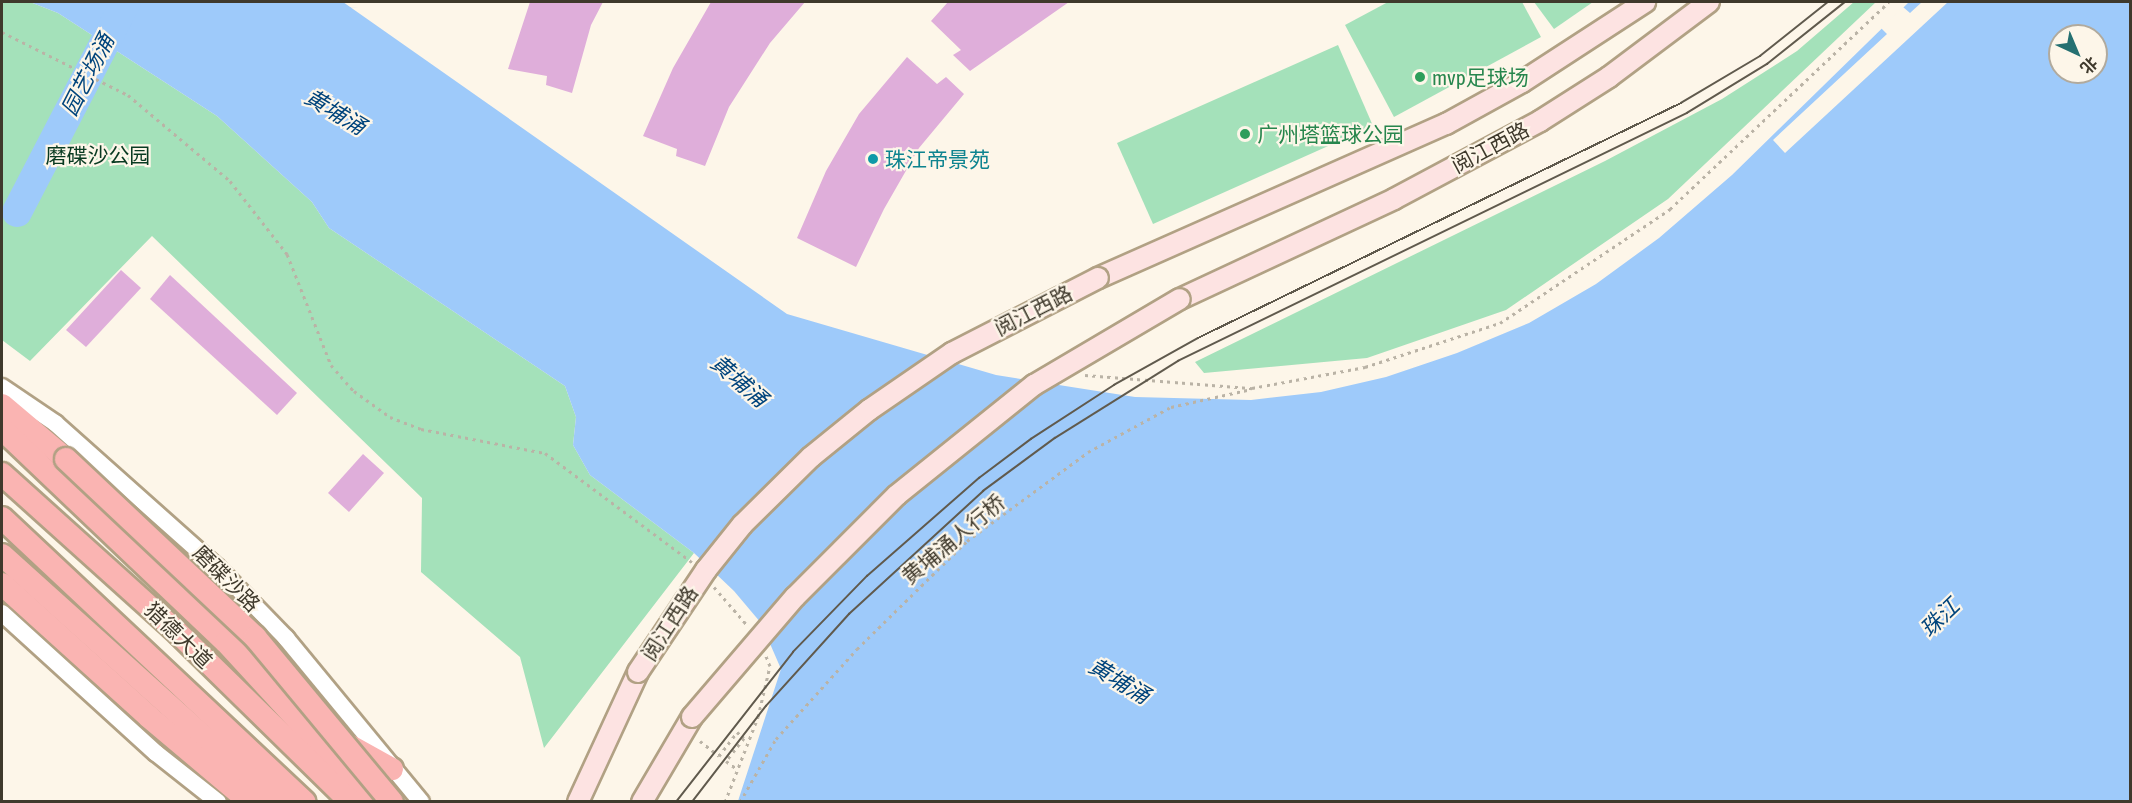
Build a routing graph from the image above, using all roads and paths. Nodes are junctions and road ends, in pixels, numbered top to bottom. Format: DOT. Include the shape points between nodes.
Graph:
graph roads {
  1 [pos="1645,2"];
  2 [pos="1709,2"];
  3 [pos="1888,2"];
  4 [pos="2,32"];
  5 [pos="1083,375"];
  6 [pos="2,387"];
  7 [pos="1252,388"];
  8 [pos="2,405"];
  9 [pos="2,429"];
  10 [pos="2,474"];
  11 [pos="2,518"];
  12 [pos="2,555"];
  13 [pos="699,570"];
  14 [pos="706,578"];
  15 [pos="2,584"];
  16 [pos="2,614"];
  17 [pos="750,628"];
  18 [pos="761,646"];
  19 [pos="297,717"];
  20 [pos="698,740"];
  21 [pos="217,750"];
  22 [pos="595,759"];
  23 [pos="392,769"];
  24 [pos="737,770"];
  25 [pos="218,801"];
  26 [pos="251,801"];
  27 [pos="276,801"];
  28 [pos="304,801"];
  29 [pos="351,801"];
  30 [pos="373,801"];
  31 [pos="392,801"];
  32 [pos="421,801"];
  33 [pos="564,801"];
  34 [pos="578,801"];
  35 [pos="642,801"];
  36 [pos="724,801"];
  37 [pos="740,801"];
  1 -- 22 [label="main road, 阅江西路, bridge" via="1522,82 1446,124 1098,278 952,352 869,410 811,458 742,525 706,570 670,618 638,672"];
  2 -- 35 [label="main road, 阅江西路, bridge" via="1628,65 1540,121 1394,199 1180,299 1034,385 897,495 795,597 692,717"];
  3 -- 7 [label="path" via="1670,209 1500,323 1365,367"];
  4 -- 13 [label="path" via="128,95 230,182 287,254 331,365 354,392 390,417 421,429 545,453"];
  5 -- 7 [label="path"];
  6 -- 23 [label="street, 磨碟沙路" via="55,423 210,561 286,638"];
  7 -- 37 [label="path, 黄埔涌人行桥" via="1172,407 1088,452 967,542 857,649 776,739"];
  8 -- 31 [label="highway, bridge" via="66,459 255,637"];
  9 -- 19 [label="highway" via="175,592"];
  10 -- 29 [label="highway, 猎德大道" via="172,627"];
  11 -- 28 [label="highway, 猎德大道"];
  12 -- 21 [label="highway"];
  14 -- 17 [label="path"];
  15 -- 26 [label="highway" via="149,717"];
  16 -- 25 [label="street" via="156,753"];
  18 -- 24 [label="path" via="770,666 758,717"];
  19 -- 23 [label="highway"];
  19 -- 30 [label="highway"];
  20 -- 24 [label="path" via="719,756 737,732 744,738 726,761"];
  21 -- 26 [label="highway"];
  21 -- 27 [label="highway"];
  22 -- 33 [label="main road"];
  22 -- 34 [label="main road, 阅江西路"];
  23 -- 32 [label="street, 磨碟沙路"];
  24 -- 36 [label="path"];
}
